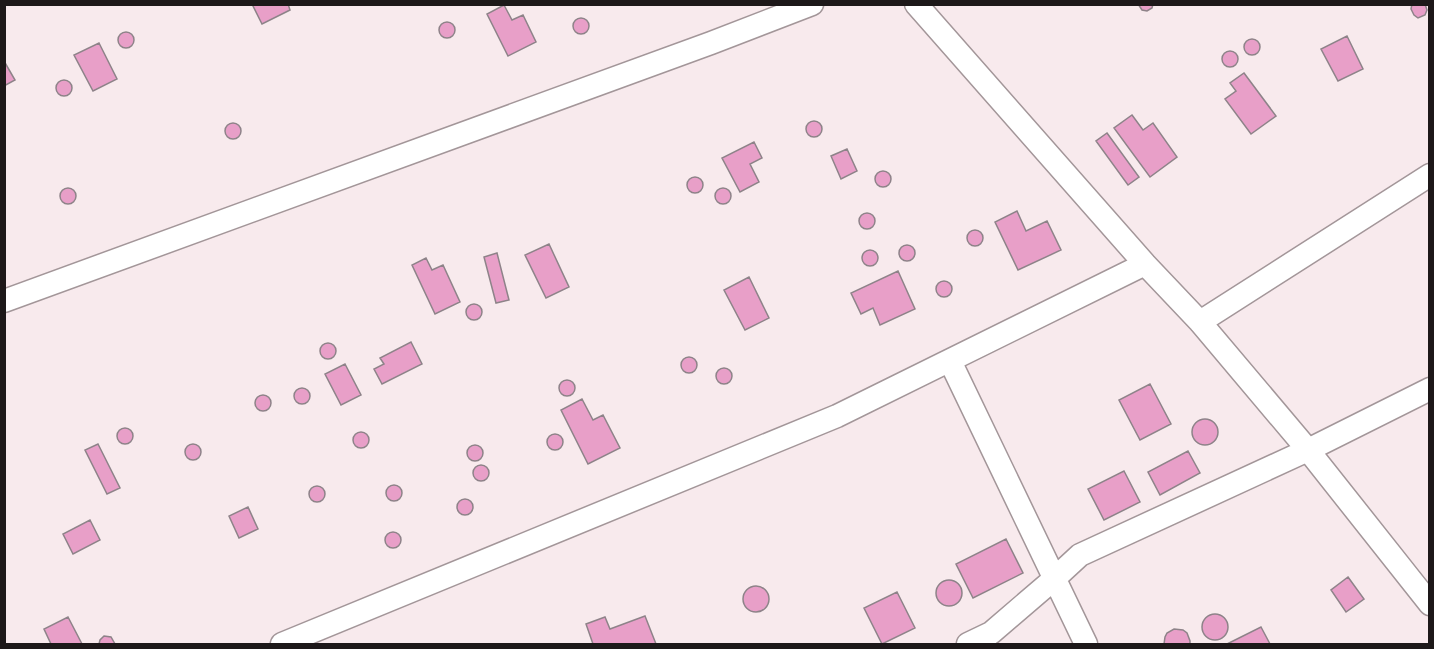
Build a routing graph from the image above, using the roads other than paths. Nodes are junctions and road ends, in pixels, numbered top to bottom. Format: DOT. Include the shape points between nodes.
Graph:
graph roads {
  1 [pos="812,4"];
  2 [pos="916,4"];
  3 [pos="1430,175"];
  4 [pos="1145,264"];
  5 [pos="4,301"];
  6 [pos="1200,322"];
  7 [pos="950,361"];
  8 [pos="1430,389"];
  9 [pos="1308,450"];
  10 [pos="1054,579"];
  11 [pos="1430,604"];
  12 [pos="282,645"];
  13 [pos="968,645"];
  14 [pos="1086,645"];
  1 -- 5 [label="street"];
  2 -- 4 [label="street"];
  3 -- 6 [label="street"];
  4 -- 6 [label="street"];
  4 -- 7 [label="street"];
  6 -- 9 [label="street"];
  7 -- 10 [label="street"];
  7 -- 12 [label="street" via="837,416"];
  8 -- 9 [label="street"];
  9 -- 10 [label="street" via="1080,555"];
  9 -- 11 [label="street"];
  10 -- 13 [label="street" via="991,633"];
  10 -- 14 [label="street"];
}
